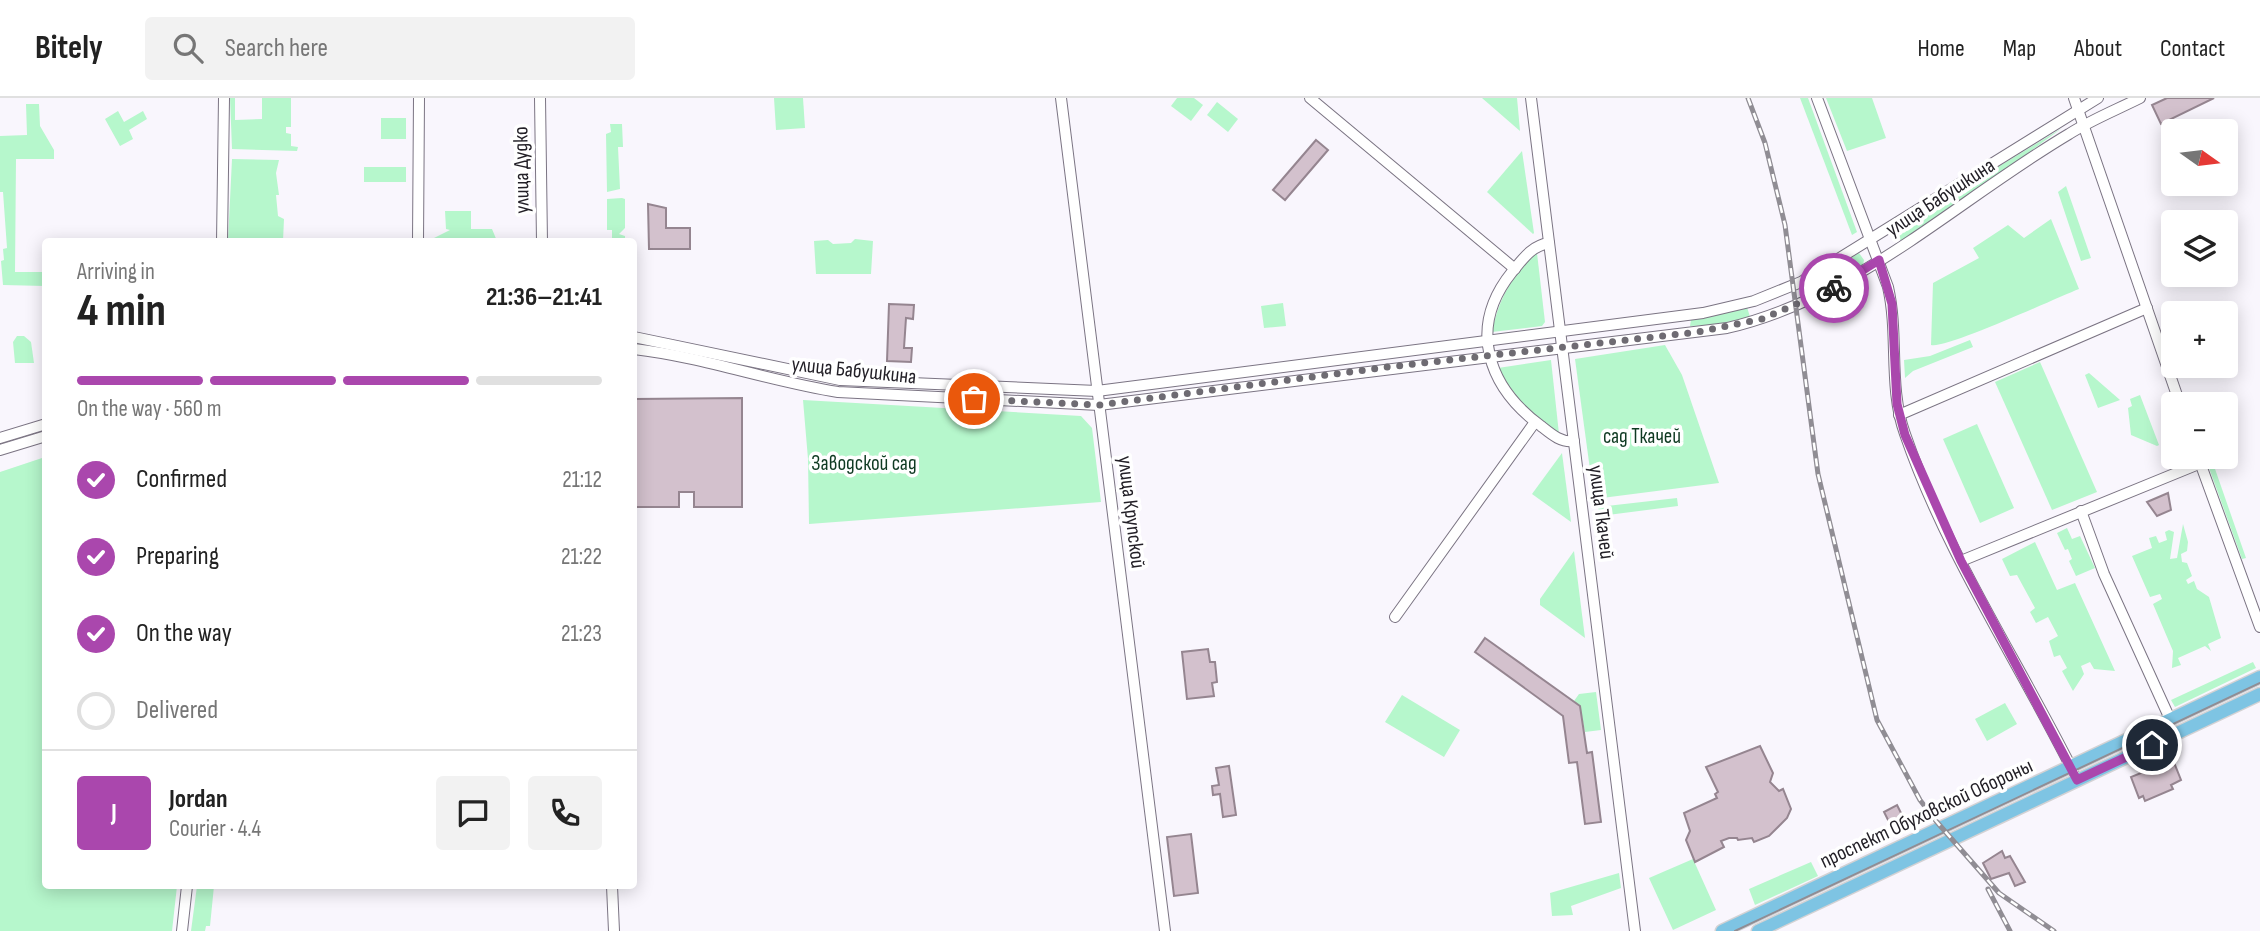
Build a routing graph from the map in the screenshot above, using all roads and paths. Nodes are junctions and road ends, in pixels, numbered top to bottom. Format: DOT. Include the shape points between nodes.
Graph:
graph roads {
  1 [pos="224,98"];
  2 [pos="419,98"];
  3 [pos="540,98"];
  4 [pos="1061,98"];
  5 [pos="1310,98"];
  6 [pos="1531,98"];
  7 [pos="1817,98"];
  8 [pos="2074,98"];
  9 [pos="2098,98"];
  10 [pos="2140,98"];
  11 [pos="2078,110"];
  12 [pos="2083,126"];
  13 [pos="222,238"];
  14 [pos="418,238"];
  15 [pos="542,238"];
  16 [pos="1872,240"];
  17 [pos="1544,244"];
  18 [pos="1879,260"];
  19 [pos="1515,269"];
  20 [pos="1801,282"];
  21 [pos="1754,301"];
  22 [pos="1803,302"];
  23 [pos="2147,308"];
  24 [pos="1762,319"];
  25 [pos="1560,333"];
  26 [pos="637,338"];
  27 [pos="1488,343"];
  28 [pos="1562,347"];
  29 [pos="637,349"];
  30 [pos="1489,355"];
  31 [pos="1097,391"];
  32 [pos="2176,392"];
  33 [pos="1099,405"];
  34 [pos="1899,415"];
  35 [pos="1535,422"];
  36 [pos="42,425"];
  37 [pos="42,437"];
  38 [pos="0,438"];
  39 [pos="1574,442"];
  40 [pos="0,450"];
  41 [pos="2178,469"];
  42 [pos="2202,469"];
  43 [pos="2081,511"];
  44 [pos="1961,561"];
  45 [pos="1395,617"];
  46 [pos="2260,627"];
  47 [pos="2260,677"];
  48 [pos="2260,694"];
  49 [pos="2170,719"];
  50 [pos="2070,766"];
  51 [pos="2077,780"];
  52 [pos="187,889"];
  53 [pos="612,889"];
  54 [pos="182,931"];
  55 [pos="614,931"];
  56 [pos="1164,931"];
  57 [pos="1635,931"];
  58 [pos="1722,931"];
  59 [pos="1758,931"];
  1 -- 13 [label="street"];
  2 -- 14 [label="street"];
  3 -- 15 [label="street, улица Дудко"];
  4 -- 31 [label="street, улица Крупской"];
  5 -- 19 [label="street"];
  6 -- 17 [label="street, улица Ткачей"];
  7 -- 16 [label="street"];
  8 -- 11 [label="street"];
  9 -- 11 [label="street, улица Бабушкина"];
  10 -- 12 [label="street, улица Бабушкина"];
  11 -- 12 [label="street"];
  11 -- 16 [label="street, улица Бабушкина"];
  12 -- 18 [label="street, улица Бабушкина"];
  12 -- 23 [label="street"];
  16 -- 18 [label="street"];
  16 -- 20 [label="street, улица Бабушкина"];
  17 -- 19 [label="street"];
  17 -- 25 [label="street, улица Ткачей"];
  18 -- 22 [label="street, улица Бабушкина"];
  18 -- 34 [label="street" via="1893,314"];
  19 -- 27 [label="street" via="1492,305"];
  20 -- 21 [label="street, улица Бабушкина"];
  20 -- 22 [label="street"];
  21 -- 24 [label="street"];
  21 -- 25 [label="street, улица Бабушкина" via="1703,313"];
  22 -- 24 [label="street, улица Бабушкина"];
  23 -- 32 [label="street"];
  23 -- 34 [label="street"];
  24 -- 28 [label="street, улица Бабушкина" via="1698,332"];
  25 -- 27 [label="street, улица Бабушкина"];
  25 -- 28 [label="street, улица Ткачей"];
  26 -- 31 [label="street, улица Бабушкина" via="840,380"];
  27 -- 30 [label="street"];
  27 -- 31 [label="street, улица Бабушкина"];
  28 -- 30 [label="street, улица Бабушкина"];
  28 -- 39 [label="street, улица Ткачей"];
  29 -- 33 [label="street, улица Бабушкина" via="838,392"];
  30 -- 33 [label="street, улица Бабушкина"];
  30 -- 35 [label="street" via="1506,394"];
  31 -- 33 [label="street, улица Крупской"];
  33 -- 56 [label="street, улица Крупской"];
  34 -- 44 [label="street"];
  35 -- 39 [label="street" via="1566,443"];
  35 -- 45 [label="street"];
  36 -- 38 [label="street"];
  37 -- 40 [label="street"];
  39 -- 57 [label="street, улица Ткачей"];
  41 -- 43 [label="street"];
  42 -- 46 [label="street"];
  43 -- 44 [label="street"];
  43 -- 49 [label="street"];
  44 -- 50 [label="street"];
  47 -- 49 [label="main road, проспект Обуховской Обороны"];
  48 -- 51 [label="main road, проспект Обуховской Обороны"];
  49 -- 50 [label="main road, проспект Обуховской Обороны"];
  50 -- 51 [label="street"];
  50 -- 58 [label="main road, проспект Обуховской Обороны"];
  51 -- 59 [label="main road, проспект Обуховской Обороны"];
  52 -- 54 [label="street"];
  53 -- 55 [label="street"];
}
